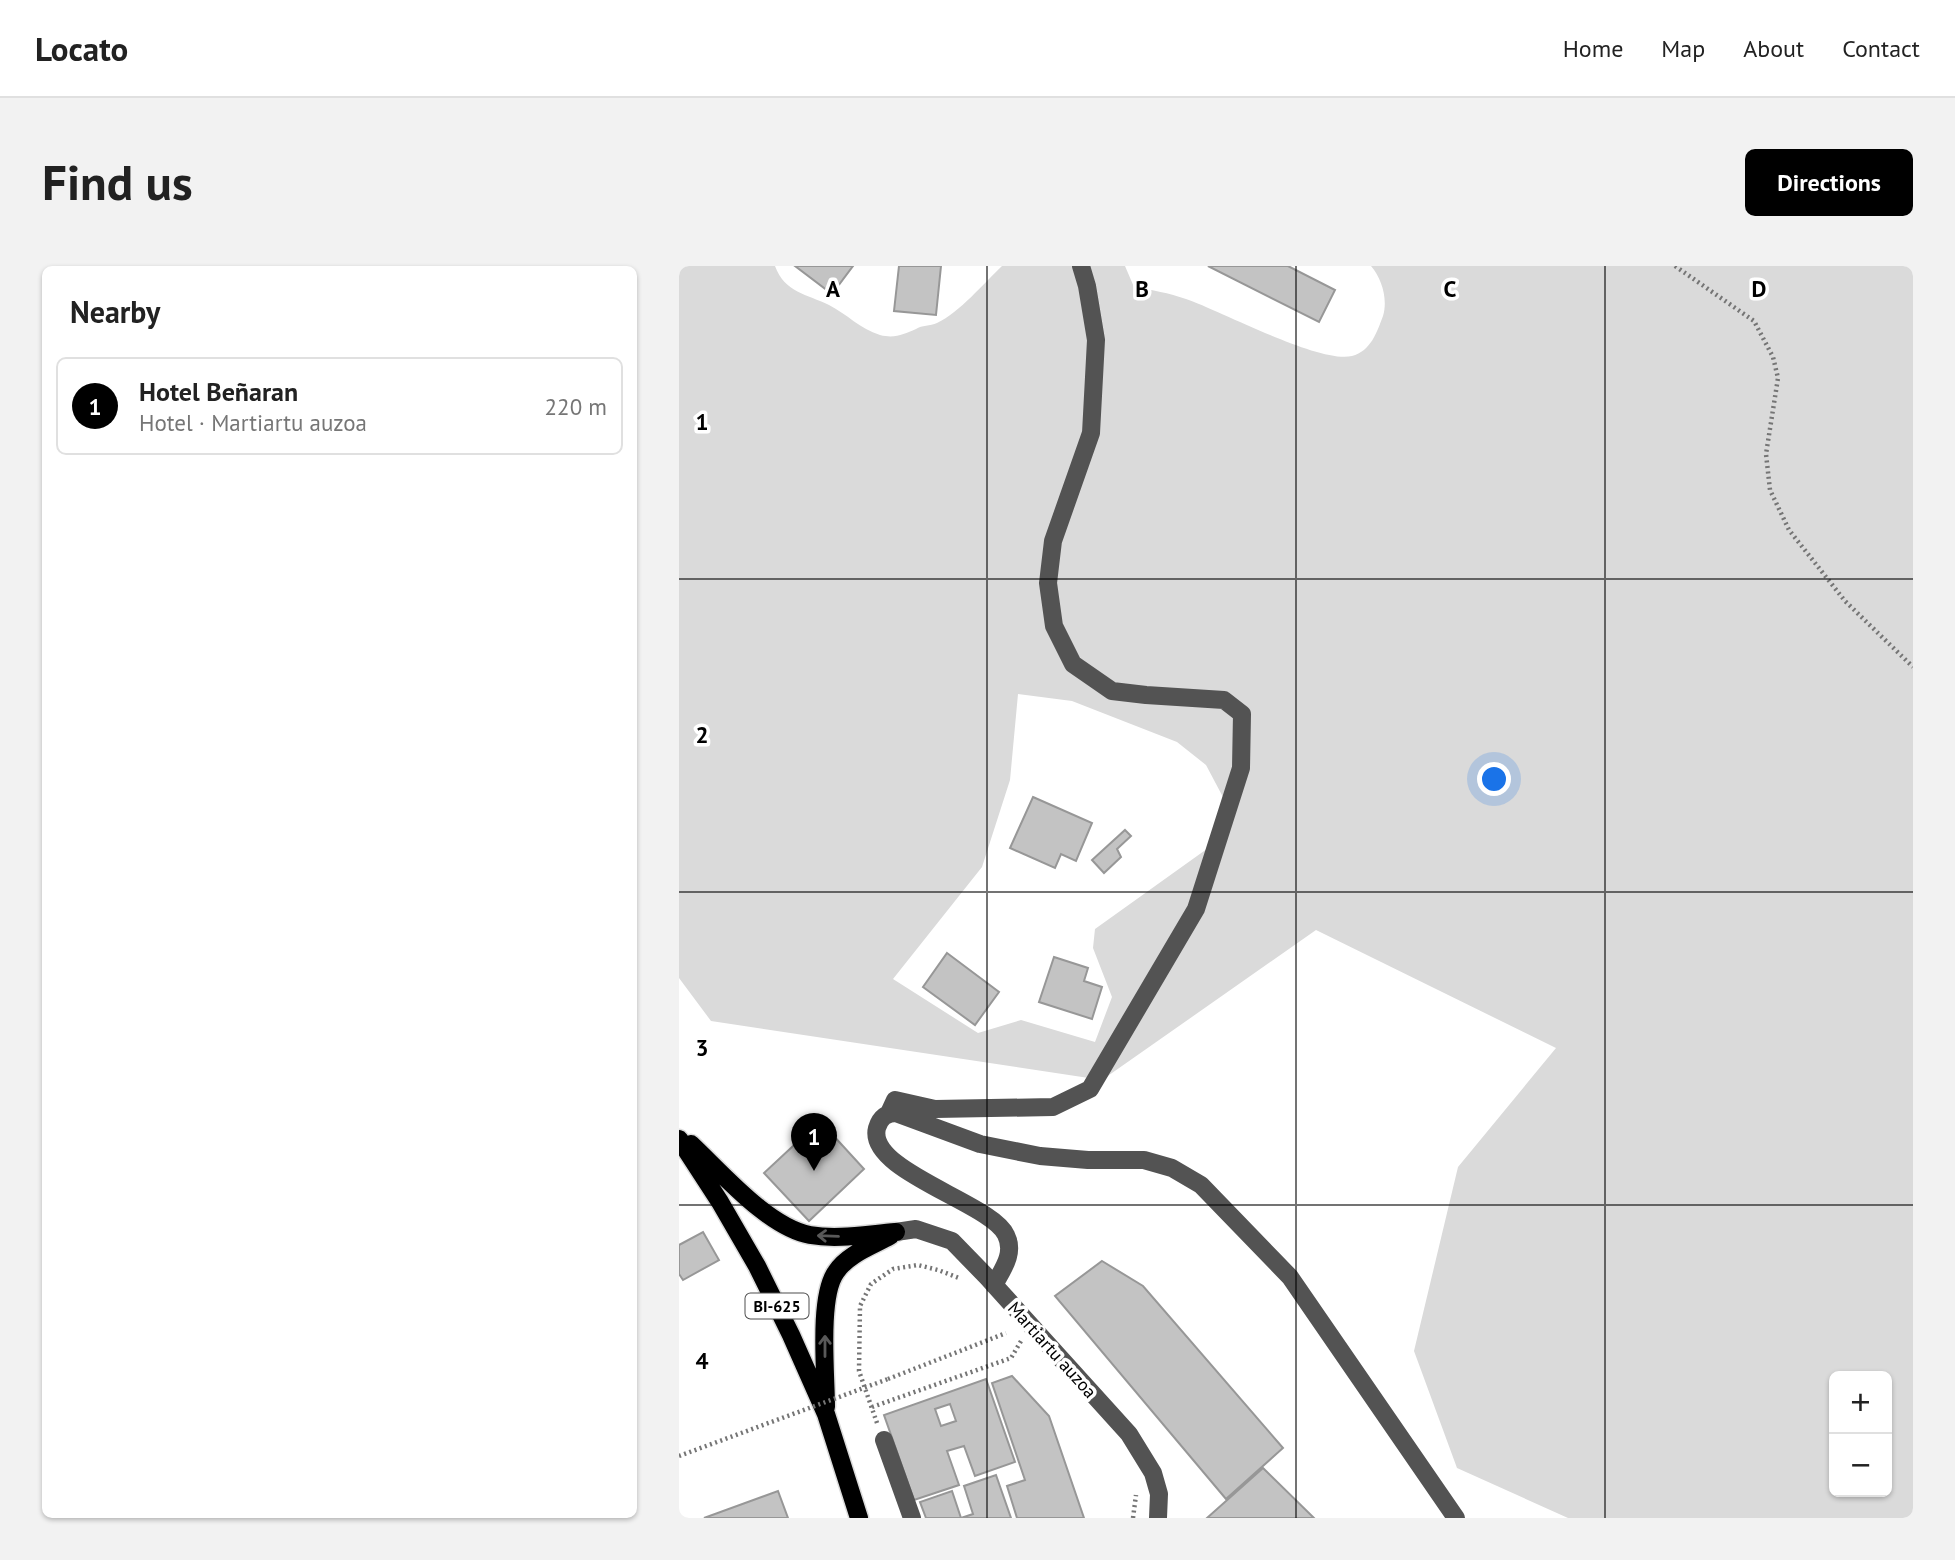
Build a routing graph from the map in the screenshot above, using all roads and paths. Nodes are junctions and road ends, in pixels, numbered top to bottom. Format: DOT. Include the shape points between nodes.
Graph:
graph roads {
  1 [pos="1081,266"];
  2 [pos="1675,266"];
  3 [pos="1913,667"];
  4 [pos="889,1112"];
  5 [pos="679,1132"];
  6 [pos="679,1139"];
  7 [pos="896,1232"];
  8 [pos="965,1281"];
  9 [pos="993,1285"];
  10 [pos="1004,1326"];
  11 [pos="1027,1350"];
  12 [pos="872,1407"];
  13 [pos="826,1415"];
  14 [pos="884,1440"];
  15 [pos="679,1456"];
  16 [pos="1135,1486"];
  17 [pos="1450,1512"];
  18 [pos="859,1518"];
  19 [pos="912,1518"];
  20 [pos="1133,1518"];
  21 [pos="1158,1518"];
  1 -- 4 [label="street" via="1096,340 1091,433 1053,541 1048,583 1054,626 1073,664 1112,691 1224,700 1241,714 1241,768 1196,909 1090,1089 1053,1107 935,1109 895,1100"];
  2 -- 3 [label="path" via="1754,321 1773,356 1778,378 1766,454 1770,490 1789,530 1845,601"];
  4 -- 9 [label="street" via="877,1128 884,1152 997,1222 1006,1233 1009,1255"];
  4 -- 17 [label="street" via="980,1144 1040,1156 1144,1160 1172,1168 1201,1185 1290,1277"];
  7 -- 5 [label="main road, one-way" via="808,1235 776,1221"];
  6 -- 13 [label="main road, BI-625" via="757,1266"];
  7 -- 9 [label="street, Martiartu auzoa" via="916,1229 952,1241"];
  13 -- 7 [label="main road, one-way" via="827,1294 835,1272 851,1257"];
  8 -- 12 [label="path" via="918,1265 893,1269 871,1284 860,1306 859,1371"];
  9 -- 21 [label="street, Martiartu auzoa" via="1129,1434 1153,1472 1160,1494"];
  10 -- 15 [label="path, bridge" via="1006,1333"];
  11 -- 12 [label="path" via="1019,1342 1011,1358"];
  12 -- 14 [label="path"];
  13 -- 18 [label="main road, BI-625"];
  14 -- 19 [label="street"];
  16 -- 20 [label="path"];
}
